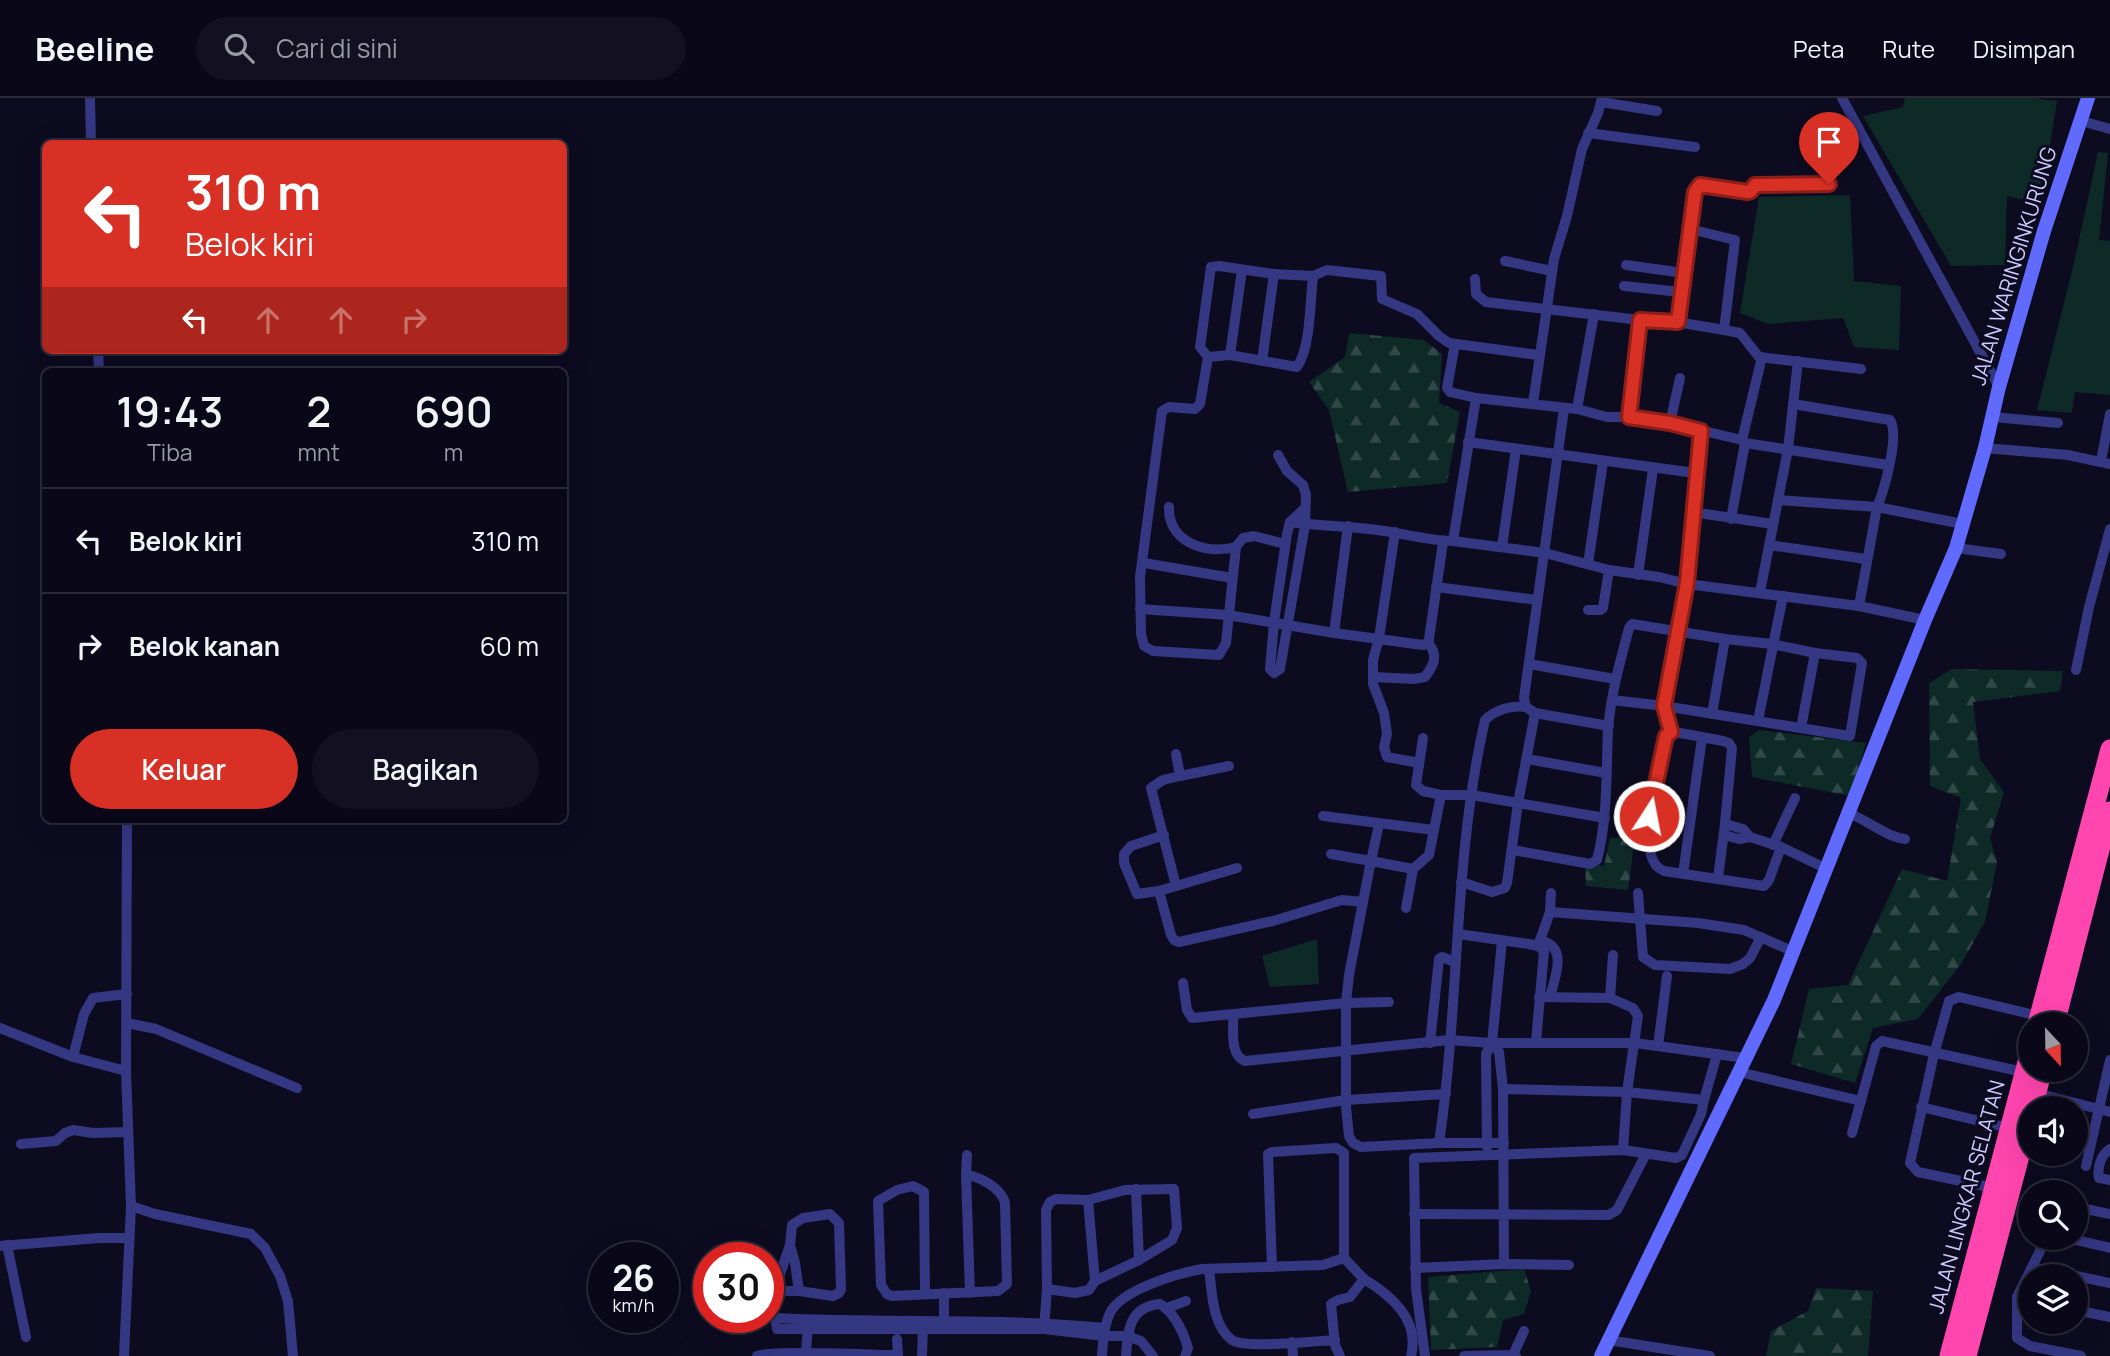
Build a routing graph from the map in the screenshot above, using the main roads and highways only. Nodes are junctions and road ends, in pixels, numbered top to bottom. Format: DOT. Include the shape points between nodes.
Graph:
graph roads {
  1 [pos="2110,749"];
  2 [pos="2110,811"];
  3 [pos="2046,1012"];
  4 [pos="2047,1012"];
  5 [pos="2028,1082"];
  6 [pos="2018,1163"];
  7 [pos="1950,1356"];
  8 [pos="1967,1356"];
  1 -- 3 [label="highway"];
  2 -- 4 [label="highway"];
  5 -- 7 [label="highway, JALAN LINGKAR SELATAN" via="2009,1128"];
  6 -- 8 [label="highway, JALAN LINGKAR SELATAN"];
}
